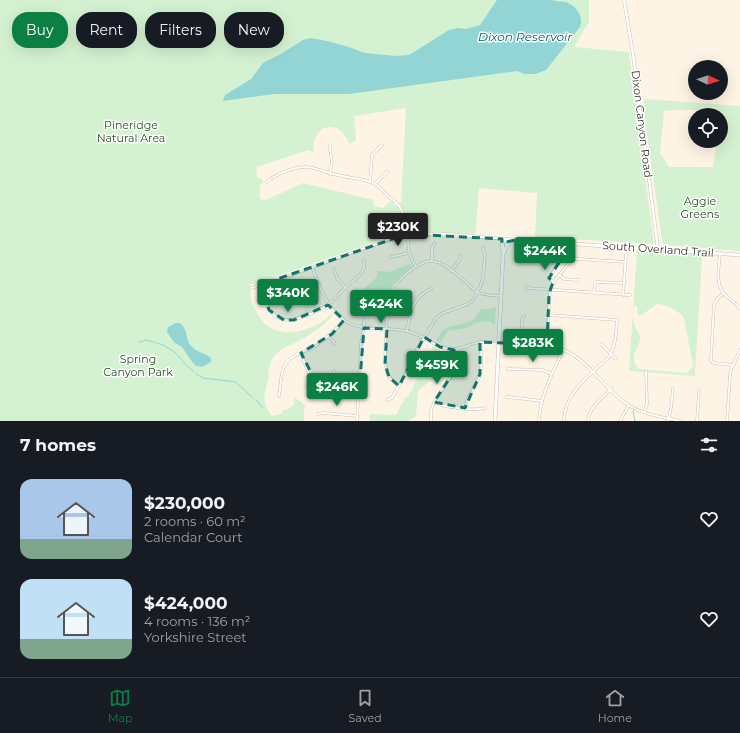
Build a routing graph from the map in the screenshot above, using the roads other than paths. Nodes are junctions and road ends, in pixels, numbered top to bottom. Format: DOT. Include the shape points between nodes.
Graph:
graph roads {
  1 [pos="624,0"];
  2 [pos="330,145"];
  3 [pos="382,145"];
  4 [pos="387,172"];
  5 [pos="330,174"];
  6 [pos="267,182"];
  7 [pos="370,182"];
  8 [pos="375,184"];
  9 [pos="407,234"];
  10 [pos="502,239"];
  11 [pos="515,240"];
  12 [pos="435,243"];
  13 [pos="571,244"];
  14 [pos="483,248"];
  15 [pos="658,249"];
  16 [pos="409,253"];
  17 [pos="720,254"];
  18 [pos="503,255"];
  19 [pos="626,255"];
  20 [pos="740,255"];
  21 [pos="460,256"];
  22 [pos="391,257"];
  23 [pos="570,258"];
  24 [pos="364,260"];
  25 [pos="432,261"];
  26 [pos="626,262"];
  27 [pos="312,267"];
  28 [pos="416,267"];
  29 [pos="334,269"];
  30 [pos="451,271"];
  31 [pos="559,275"];
  32 [pos="578,280"];
  33 [pos="553,282"];
  34 [pos="624,283"];
  35 [pos="260,285"];
  36 [pos="297,285"];
  37 [pos="250,288"];
  38 [pos="345,288"];
  39 [pos="527,288"];
  40 [pos="431,289"];
  41 [pos="550,290"];
  42 [pos="478,292"];
  43 [pos="594,293"];
  44 [pos="724,293"];
  45 [pos="623,295"];
  46 [pos="630,295"];
  47 [pos="501,296"];
  48 [pos="328,304"];
  49 [pos="740,309"];
  50 [pos="360,312"];
  51 [pos="309,314"];
  52 [pos="548,315"];
  53 [pos="524,316"];
  54 [pos="344,320"];
  55 [pos="364,328"];
  56 [pos="387,329"];
  57 [pos="407,331"];
  58 [pos="329,336"];
  59 [pos="424,337"];
  60 [pos="480,342"];
  61 [pos="499,342"];
  62 [pos="521,343"];
  63 [pos="335,344"];
  64 [pos="601,344"];
  65 [pos="547,345"];
  66 [pos="454,350"];
  67 [pos="563,350"];
  68 [pos="740,350"];
  69 [pos="301,353"];
  70 [pos="610,354"];
  71 [pos="616,359"];
  72 [pos="733,365"];
  73 [pos="508,369"];
  74 [pos="334,372"];
  75 [pos="593,372"];
  76 [pos="646,372"];
  77 [pos="552,374"];
  78 [pos="314,382"];
  79 [pos="399,386"];
  80 [pos="306,387"];
  81 [pos="611,389"];
  82 [pos="333,390"];
  83 [pos="673,390"];
  84 [pos="699,391"];
  85 [pos="359,392"];
  86 [pos="279,396"];
  87 [pos="507,397"];
  88 [pos="388,400"];
  89 [pos="542,400"];
  90 [pos="434,402"];
  91 [pos="629,405"];
  92 [pos="465,408"];
  93 [pos="485,408"];
  94 [pos="644,412"];
  95 [pos="318,414"];
  96 [pos="358,416"];
  97 [pos="669,420"];
  98 [pos="357,421"];
  99 [pos="431,421"];
  100 [pos="496,421"];
  101 [pos="539,421"];
  102 [pos="564,421"];
  103 [pos="588,421"];
  104 [pos="620,421"];
  105 [pos="680,421"];
  106 [pos="697,421"];
  107 [pos="726,421"];
  1 -- 15 [label="street, Dixon Canyon Road"];
  2 -- 5 [label="street"];
  3 -- 7 [label="street" via="372,155"];
  4 -- 8 [label="street"];
  5 -- 6 [label="street" via="304,167 271,178"];
  5 -- 7 [label="street"];
  7 -- 8 [label="street"];
  8 -- 9 [label="street" via="398,204 404,215"];
  9 -- 10 [label="street, South Overland Trail"];
  9 -- 16 [label="street"];
  9 -- 27 [label="street, South Overland Trail"];
  10 -- 11 [label="main road, South Overland Trail"];
  10 -- 18 [label="main road"];
  11 -- 13 [label="main road, South Overland Trail"];
  11 -- 18 [label="main road" via="507,244"];
  12 -- 25 [label="street" via="432,247"];
  13 -- 15 [label="main road, South Overland Trail"];
  13 -- 23 [label="street"];
  14 -- 42 [label="street" via="483,278"];
  15 -- 17 [label="main road, South Overland Trail"];
  16 -- 22 [label="street"];
  16 -- 28 [label="street"];
  17 -- 20 [label="main road, South Overland Trail"];
  17 -- 44 [label="street" via="718,279"];
  18 -- 47 [label="main road"];
  19 -- 26 [label="street"];
  21 -- 30 [label="street"];
  23 -- 26 [label="street"];
  23 -- 31 [label="street"];
  23 -- 33 [label="street" via="562,258 549,278"];
  24 -- 38 [label="street" via="362,274"];
  25 -- 28 [label="street"];
  25 -- 30 [label="street" via="441,263"];
  26 -- 34 [label="street"];
  27 -- 35 [label="street, South Overland Trail"];
  27 -- 48 [label="street"];
  28 -- 56 [label="street" via="391,291"];
  29 -- 38 [label="street"];
  30 -- 42 [label="street"];
  31 -- 32 [label="street" via="564,279"];
  31 -- 33 [label="street"];
  33 -- 41 [label="street"];
  34 -- 43 [label="street" via="598,282 595,284"];
  34 -- 45 [label="street"];
  35 -- 37 [label="street, South Overland Trail"];
  35 -- 51 [label="street" via="268,307 277,317 289,320"];
  36 -- 51 [label="street"];
  38 -- 48 [label="street"];
  39 -- 41 [label="street"];
  40 -- 57 [label="street" via="414,302"];
  41 -- 43 [label="street"];
  41 -- 52 [label="street"];
  42 -- 47 [label="street"];
  42 -- 59 [label="street" via="471,302 438,316"];
  43 -- 45 [label="street"];
  44 -- 49 [label="street"];
  44 -- 72 [label="street" via="714,305 711,361"];
  45 -- 46 [label="street"];
  47 -- 61 [label="main road"];
  48 -- 51 [label="street"];
  48 -- 54 [label="street"];
  50 -- 55 [label="street" via="364,318"];
  52 -- 65 [label="street"];
  52 -- 70 [label="street" via="617,320 615,341"];
  53 -- 62 [label="street"];
  54 -- 55 [label="street"];
  54 -- 58 [label="street"];
  55 -- 56 [label="street"];
  55 -- 85 [label="street"];
  56 -- 57 [label="street"];
  56 -- 79 [label="street" via="385,364 389,377"];
  57 -- 59 [label="street"];
  58 -- 63 [label="street"];
  58 -- 69 [label="street"];
  59 -- 66 [label="street" via="440,347"];
  59 -- 79 [label="street"];
  60 -- 61 [label="street"];
  60 -- 66 [label="street"];
  60 -- 92 [label="street" via="480,374 467,398"];
  61 -- 62 [label="street"];
  61 -- 100 [label="main road"];
  62 -- 65 [label="street"];
  64 -- 70 [label="street"];
  65 -- 67 [label="street"];
  66 -- 90 [label="street" via="453,373"];
  67 -- 75 [label="street" via="581,360"];
  67 -- 77 [label="street"];
  68 -- 72 [label="street"];
  69 -- 78 [label="street"];
  69 -- 86 [label="street" via="286,364"];
  70 -- 71 [label="street"];
  70 -- 75 [label="street"];
  72 -- 107 [label="street"];
  73 -- 77 [label="street" via="542,370"];
  74 -- 82 [label="street"];
  75 -- 81 [label="street"];
  75 -- 102 [label="street" via="570,398 565,408"];
  76 -- 94 [label="street" via="647,404"];
  77 -- 89 [label="street"];
  78 -- 80 [label="street"];
  78 -- 82 [label="street" via="323,389"];
  79 -- 88 [label="street"];
  81 -- 91 [label="street"];
  81 -- 103 [label="street" via="592,409"];
  82 -- 85 [label="street"];
  83 -- 97 [label="street"];
  84 -- 106 [label="street"];
  85 -- 96 [label="street"];
  87 -- 89 [label="street"];
  89 -- 101 [label="street"];
  90 -- 92 [label="street" via="443,406"];
  90 -- 99 [label="street"];
  91 -- 94 [label="street"];
  91 -- 104 [label="street"];
  92 -- 93 [label="street"];
  94 -- 97 [label="street"];
  95 -- 96 [label="street"];
  96 -- 98 [label="street"];
  97 -- 105 [label="street"];
}
